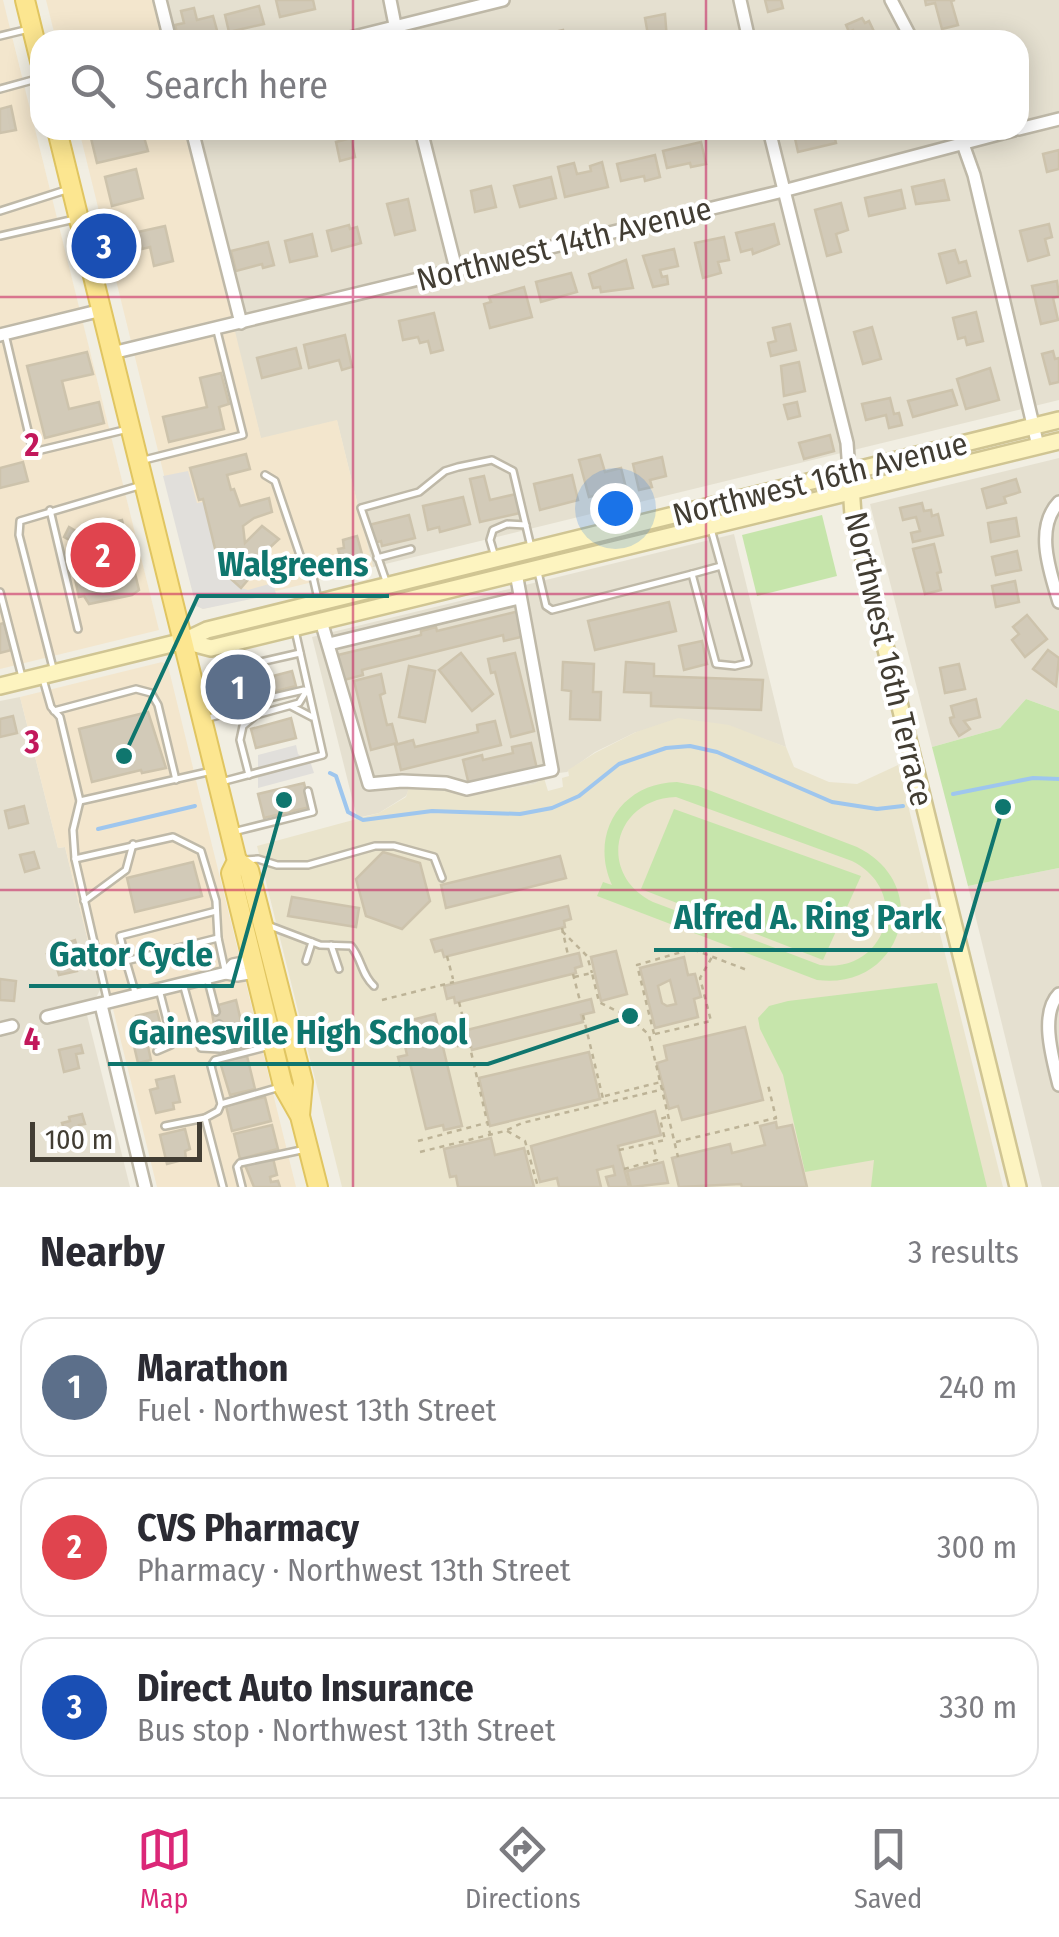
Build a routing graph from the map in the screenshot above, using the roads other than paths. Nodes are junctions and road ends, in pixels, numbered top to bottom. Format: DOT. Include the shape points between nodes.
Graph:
graph roads {
  1 [pos="24,0"];
  2 [pos="160,0"];
  3 [pos="390,0"];
  4 [pos="504,0"];
  5 [pos="740,0"];
  6 [pos="890,0"];
  7 [pos="32,28"];
  8 [pos="168,30"];
  9 [pos="395,30"];
  10 [pos="409,30"];
  11 [pos="747,30"];
  12 [pos="906,30"];
  13 [pos="0,36"];
  14 [pos="30,81"];
  15 [pos="0,89"];
  16 [pos="1059,119"];
  17 [pos="1029,126"];
  18 [pos="60,140"];
  19 [pos="194,140"];
  20 [pos="424,140"];
  21 [pos="771,140"];
  22 [pos="947,140"];
  23 [pos="961,140"];
  24 [pos="72,189"];
  25 [pos="783,190"];
  26 [pos="0,212"];
  27 [pos="79,219"];
  28 [pos="0,236"];
  29 [pos="456,269"];
  30 [pos="102,310"];
  31 [pos="240,322"];
  32 [pos="216,328"];
  33 [pos="3,334"];
  34 [pos="112,353"];
  35 [pos="1059,420"];
  36 [pos="1032,426"];
  37 [pos="131,428"];
  38 [pos="1059,441"];
  39 [pos="1038,446"];
  40 [pos="139,462"];
  41 [pos="849,472"];
  42 [pos="265,475"];
  43 [pos="144,484"];
  44 [pos="851,492"];
  45 [pos="1059,502"];
  46 [pos="50,510"];
  47 [pos="638,524"];
  48 [pos="526,525"];
  49 [pos="710,526"];
  50 [pos="639,544"];
  51 [pos="410,549"];
  52 [pos="532,550"];
  53 [pos="515,554"];
  54 [pos="377,558"];
  55 [pos="495,559"];
  56 [pos="722,566"];
  57 [pos="537,568"];
  58 [pos="516,573"];
  59 [pos="692,574"];
  60 [pos="388,585"];
  61 [pos="0,592"];
  62 [pos="519,598"];
  63 [pos="319,602"];
  64 [pos="1059,602"];
  65 [pos="321,621"];
  66 [pos="294,628"];
  67 [pos="78,629"];
  68 [pos="184,641"];
  69 [pos="228,644"];
  70 [pos="328,644"];
  71 [pos="300,653"];
  72 [pos="234,668"];
  73 [pos="48,675"];
  74 [pos="220,679"];
  75 [pos="23,681"];
  76 [pos="0,686"];
  77 [pos="194,686"];
  78 [pos="308,690"];
  79 [pos="291,706"];
  80 [pos="54,711"];
  81 [pos="228,713"];
  82 [pos="314,719"];
  83 [pos="202,720"];
  84 [pos="249,775"];
  85 [pos="216,776"];
  86 [pos="176,780"];
  87 [pos="308,790"];
  88 [pos="80,801"];
  89 [pos="230,833"];
  90 [pos="133,844"];
  91 [pos="75,859"];
  92 [pos="237,861"];
  93 [pos="442,878"];
  94 [pos="84,901"];
  95 [pos="216,911"];
  96 [pos="262,923"];
  97 [pos="218,938"];
  98 [pos="312,942"];
  99 [pos="332,945"];
  100 [pos="126,961"];
  101 [pos="306,961"];
  102 [pos="254,966"];
  103 [pos="339,969"];
  104 [pos="226,973"];
  105 [pos="207,978"];
  106 [pos="184,984"];
  107 [pos="374,986"];
  108 [pos="159,990"];
  109 [pos="1059,994"];
  110 [pos="136,996"];
  111 [pos="105,1004"];
  112 [pos="216,1012"];
  113 [pos="48,1017"];
  114 [pos="218,1024"];
  115 [pos="272,1041"];
  116 [pos="225,1048"];
  117 [pos="157,1050"];
  118 [pos="302,1082"];
  119 [pos="1059,1085"];
  120 [pos="283,1086"];
  121 [pos="220,1104"];
  122 [pos="300,1116"];
  123 [pos="205,1118"];
  124 [pos="165,1126"];
  125 [pos="308,1148"];
  126 [pos="145,1187"];
  127 [pos="223,1187"];
  128 [pos="242,1187"];
  129 [pos="318,1187"];
  130 [pos="1018,1187"];
  1 -- 7 [label="main road"];
  2 -- 8 [label="street"];
  3 -- 9 [label="street"];
  4 -- 10 [label="street"];
  5 -- 11 [label="street"];
  6 -- 12 [label="street"];
  7 -- 13 [label="lane"];
  14 -- 15 [label="lane"];
  16 -- 17 [label="street, Northwest 14th Avenue"];
  18 -- 24 [label="main road"];
  19 -- 31 [label="street"];
  20 -- 29 [label="street"];
  21 -- 25 [label="street, Northwest 16th Terrace"];
  22 -- 25 [label="street, Northwest 14th Avenue"];
  23 -- 36 [label="street"];
  24 -- 26 [label="lane"];
  24 -- 27 [label="main road"];
  25 -- 29 [label="street, Northwest 14th Avenue"];
  25 -- 41 [label="street, Northwest 16th Terrace"];
  27 -- 28 [label="lane"];
  27 -- 30 [label="main road"];
  29 -- 31 [label="street, Northwest 14th Avenue"];
  30 -- 33 [label="street"];
  30 -- 34 [label="main road"];
  31 -- 32 [label="street, Northwest 14th Avenue"];
  32 -- 34 [label="street, Northwest 14th Avenue"];
  32 -- 40 [label="lane" via="243,435"];
  33 -- 37 [label="lane" via="33,452"];
  34 -- 37 [label="main road"];
  35 -- 36 [label="main road, Northwest 16th Avenue"];
  36 -- 39 [label="street"];
  36 -- 41 [label="main road, Northwest 16th Avenue"];
  37 -- 40 [label="main road"];
  38 -- 39 [label="main road, Northwest 16th Avenue"];
  39 -- 44 [label="main road, Northwest 16th Avenue"];
  40 -- 43 [label="main road"];
  41 -- 44 [label="main road, Northwest 16th Terrace"];
  41 -- 47 [label="main road, Northwest 16th Avenue"];
  42 -- 63 [label="lane" via="276,481"];
  43 -- 46 [label="lane"];
  43 -- 68 [label="main road"];
  44 -- 49 [label="main road, Northwest 16th Avenue"];
  44 -- 130 [label="main road, Northwest 16th Terrace"];
  45 -- 64 [label="street" via="1050,512 1045,544"];
  46 -- 67 [label="lane"];
  46 -- 73 [label="lane" via="26,517 18,527"];
  47 -- 50 [label="main road"];
  47 -- 52 [label="main road, Northwest 16th Avenue"];
  48 -- 52 [label="lane"];
  48 -- 54 [label="lane" via="513,471 492,460 458,467 418,492 361,508"];
  48 -- 55 [label="lane" via="493,530"];
  49 -- 50 [label="main road, Northwest 16th Avenue"];
  49 -- 56 [label="lane"];
  50 -- 57 [label="main road, Northwest 16th Avenue"];
  51 -- 54 [label="lane"];
  52 -- 53 [label="main road, Northwest 16th Avenue"];
  53 -- 55 [label="main road, Northwest 16th Avenue"];
  53 -- 58 [label="main road"];
  54 -- 60 [label="lane"];
  55 -- 60 [label="main road, Northwest 16th Avenue"];
  56 -- 59 [label="lane"];
  56 -- 59 [label="lane" via="748,662 735,666 716,664"];
  57 -- 58 [label="main road, Northwest 16th Avenue"];
  57 -- 59 [label="lane" via="552,610"];
  58 -- 62 [label="street"];
  58 -- 65 [label="main road, Northwest 16th Avenue"];
  60 -- 63 [label="main road, Northwest 16th Avenue"];
  61 -- 75 [label="lane"];
  62 -- 70 [label="street"];
  62 -- 70 [label="street" via="552,770 531,777 467,789 369,784"];
  63 -- 68 [label="main road, Northwest 16th Avenue"];
  65 -- 66 [label="main road, Northwest 16th Avenue"];
  65 -- 70 [label="street"];
  66 -- 69 [label="main road, Northwest 16th Avenue"];
  66 -- 71 [label="lane"];
  68 -- 69 [label="main road, Northwest 16th Avenue" via="211,648"];
  68 -- 73 [label="main road, Northwest 16th Avenue"];
  68 -- 77 [label="main road"];
  69 -- 72 [label="lane"];
  71 -- 72 [label="lane"];
  71 -- 78 [label="lane"];
  72 -- 74 [label="lane"];
  73 -- 75 [label="main road, Northwest 16th Avenue"];
  73 -- 80 [label="lane"];
  74 -- 77 [label="lane"];
  74 -- 81 [label="lane"];
  75 -- 76 [label="main road, Northwest 16th Avenue"];
  77 -- 83 [label="main road"];
  78 -- 79 [label="lane"];
  78 -- 81 [label="lane"];
  78 -- 82 [label="lane"];
  79 -- 82 [label="lane"];
  79 -- 84 [label="lane" via="256,715 243,726"];
  80 -- 86 [label="lane" via="136,690 151,694"];
  80 -- 88 [label="lane"];
  81 -- 83 [label="lane"];
  82 -- 84 [label="lane" via="323,756"];
  83 -- 85 [label="main road"];
  84 -- 85 [label="lane"];
  85 -- 86 [label="lane"];
  85 -- 89 [label="main road"];
  86 -- 88 [label="lane"];
  87 -- 89 [label="lane" via="314,812"];
  88 -- 91 [label="lane"];
  89 -- 92 [label="main road"];
  90 -- 91 [label="lane"];
  90 -- 94 [label="lane" via="126,870"];
  90 -- 95 [label="lane" via="172,836 201,851"];
  91 -- 94 [label="lane"];
  92 -- 93 [label="lane" via="308,865 394,846 434,858"];
  92 -- 96 [label="main road" via="249,870"];
  92 -- 102 [label="main road" via="231,873"];
  94 -- 111 [label="lane"];
  95 -- 97 [label="lane"];
  95 -- 100 [label="lane" via="120,936"];
  96 -- 98 [label="lane"];
  96 -- 118 [label="main road"];
  97 -- 100 [label="lane"];
  97 -- 104 [label="lane"];
  98 -- 99 [label="lane"];
  98 -- 101 [label="lane"];
  99 -- 103 [label="lane"];
  99 -- 107 [label="lane" via="351,946"];
  100 -- 110 [label="lane"];
  102 -- 104 [label="street" via="232,966"];
  102 -- 115 [label="main road"];
  102 -- 118 [label="main road" via="263,971 286,1061"];
  104 -- 105 [label="street"];
  105 -- 106 [label="street"];
  105 -- 112 [label="lane"];
  106 -- 108 [label="street"];
  106 -- 116 [label="lane" via="201,1048"];
  108 -- 110 [label="street"];
  108 -- 117 [label="lane" via="172,1040"];
  109 -- 119 [label="street" via="1049,1013"];
  110 -- 111 [label="street"];
  111 -- 113 [label="street"];
  111 -- 126 [label="street"];
  114 -- 116 [label="lane"];
  115 -- 116 [label="lane"];
  115 -- 120 [label="main road"];
  115 -- 121 [label="lane" via="212,1062"];
  118 -- 122 [label="main road"];
  120 -- 121 [label="lane"];
  120 -- 122 [label="main road"];
  121 -- 123 [label="lane"];
  122 -- 125 [label="main road"];
  123 -- 124 [label="lane"];
  123 -- 127 [label="lane"];
  125 -- 128 [label="lane" via="240,1163"];
  125 -- 129 [label="main road"];
}
